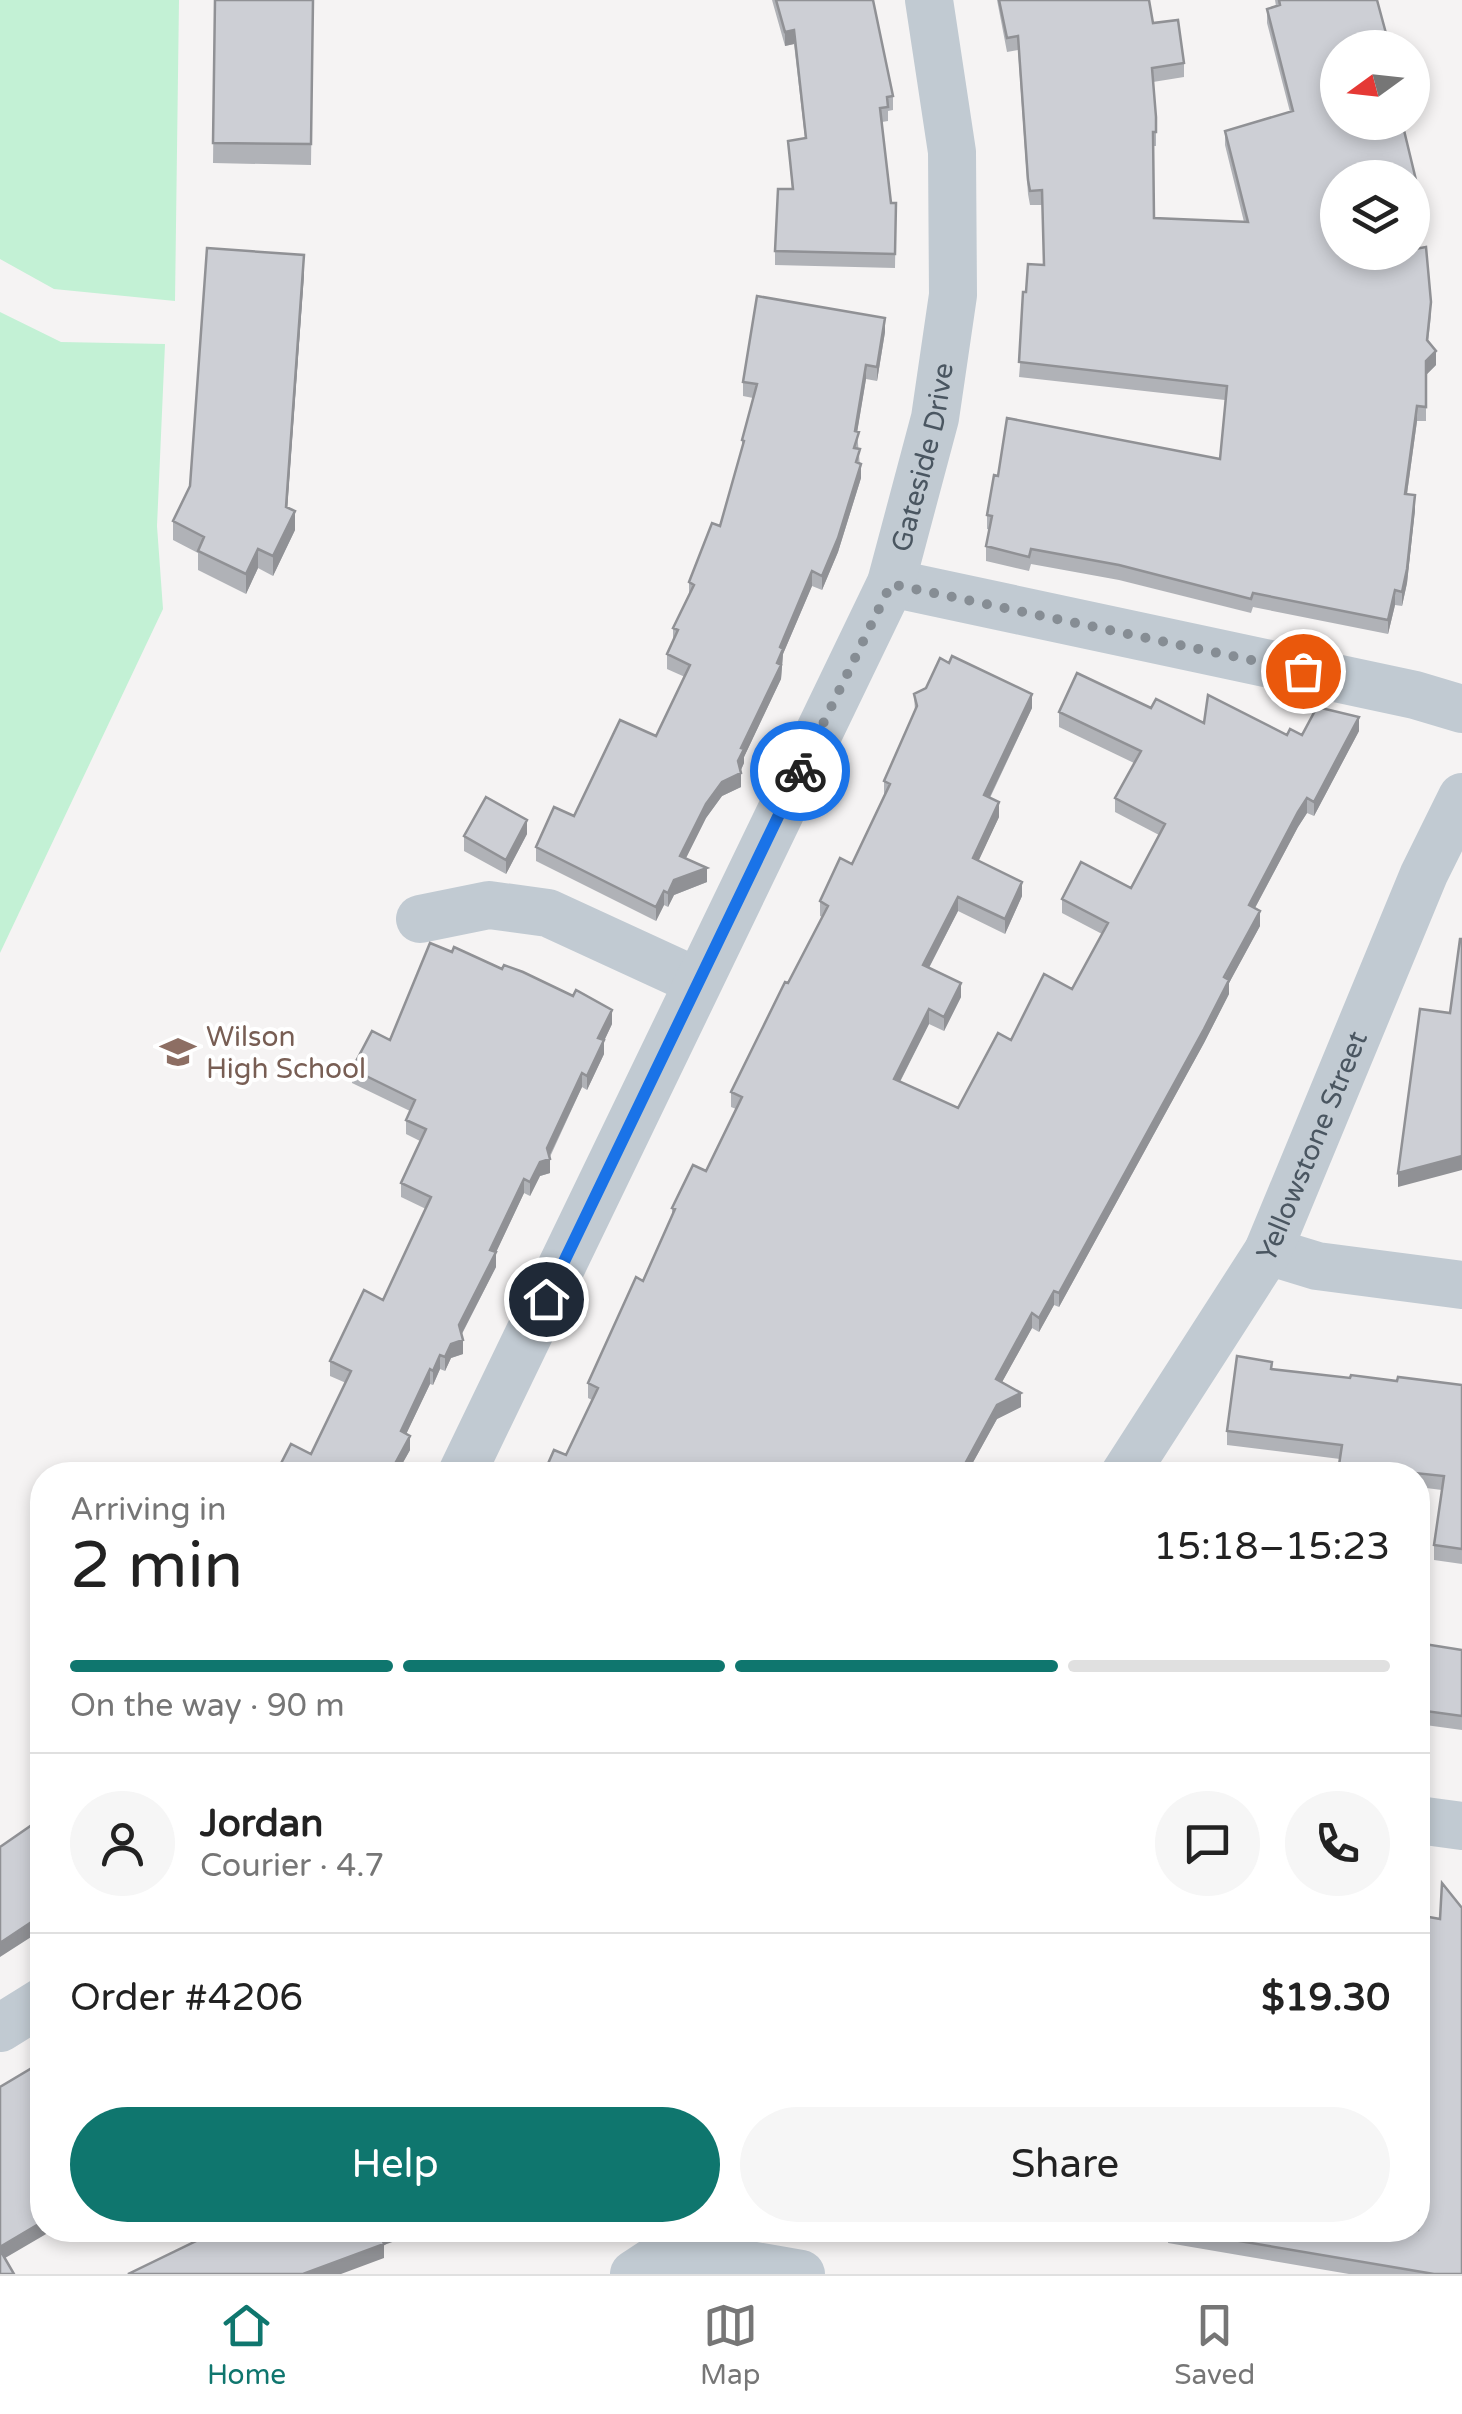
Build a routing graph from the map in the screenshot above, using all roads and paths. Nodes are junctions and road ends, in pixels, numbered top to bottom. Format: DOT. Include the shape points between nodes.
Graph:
graph roads {
  1 [pos="929,0"];
  2 [pos="891,584"];
  3 [pos="1462,709"];
  4 [pos="1462,797"];
  5 [pos="420,918"];
  6 [pos="698,982"];
  7 [pos="1268,1251"];
  8 [pos="1462,1286"];
  9 [pos="467,1462"];
  10 [pos="1132,1462"];
  11 [pos="1430,1822"];
  12 [pos="1462,1826"];
  13 [pos="30,2009"];
  14 [pos="0,2028"];
  15 [pos="662,2252"];
  16 [pos="801,2274"];
  1 -- 2 [label="street, Gateside Drive" via="952,152 953,294 934,418"];
  2 -- 3 [label="street"];
  2 -- 6 [label="street, Gateside Drive"];
  4 -- 7 [label="street, Yellowstone Street"];
  5 -- 6 [label="street" via="489,905 548,913"];
  6 -- 9 [label="street, Gateside Drive"];
  7 -- 8 [label="street" via="1317,1266"];
  7 -- 10 [label="street, Yellowstone Street"];
  11 -- 12 [label="street"];
  13 -- 14 [label="street"];
  15 -- 16 [label="street"];
}
